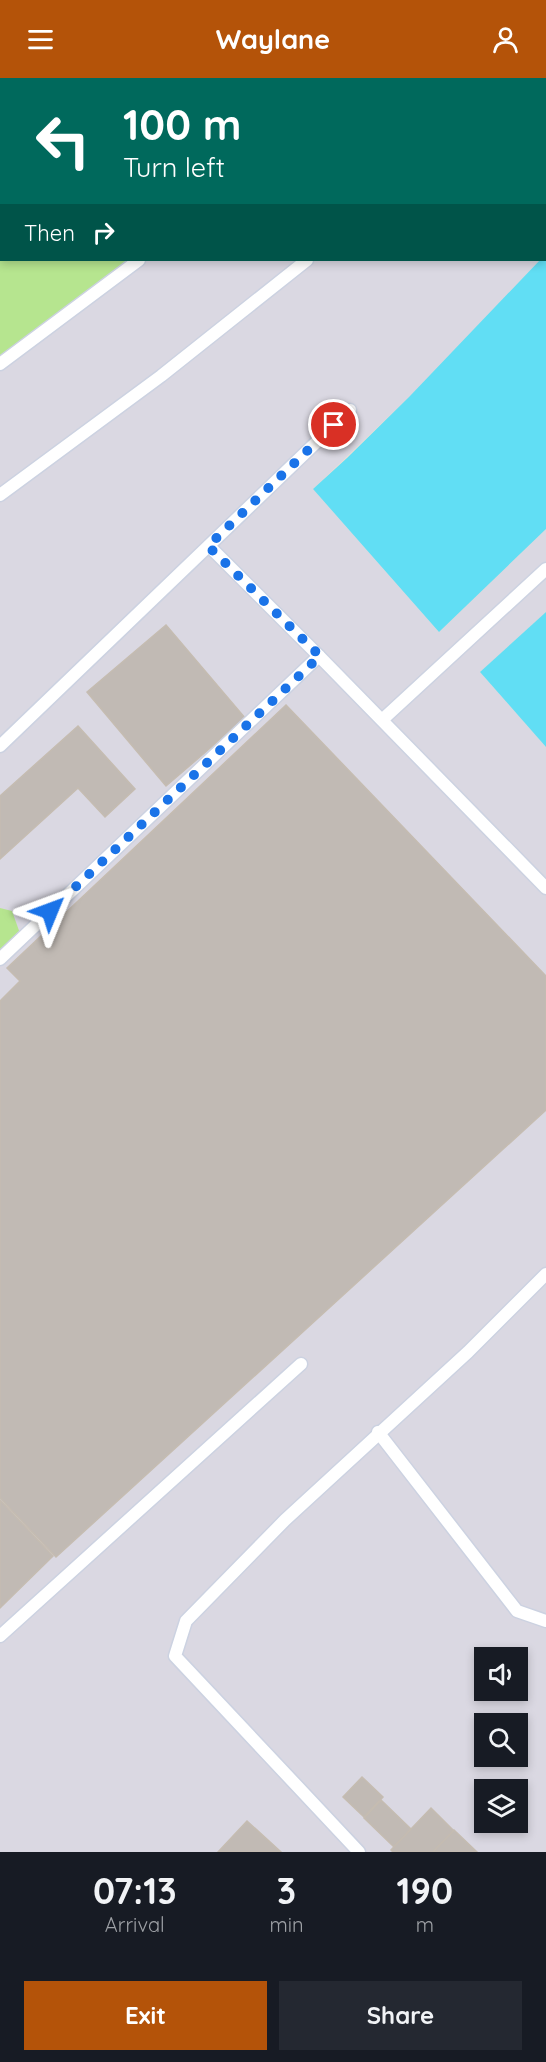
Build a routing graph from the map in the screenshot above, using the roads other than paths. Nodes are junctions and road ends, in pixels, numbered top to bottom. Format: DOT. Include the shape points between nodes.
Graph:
graph roads {
  1 [pos="138,261"];
  2 [pos="306,261"];
  3 [pos="0,364"];
  4 [pos="350,410"];
  5 [pos="0,495"];
  6 [pos="208,546"];
  7 [pos="546,569"];
  8 [pos="320,656"];
  9 [pos="382,720"];
  10 [pos="0,746"];
  11 [pos="546,888"];
  12 [pos="0,959"];
  13 [pos="546,1274"];
  14 [pos="302,1364"];
  15 [pos="378,1432"];
  16 [pos="546,1621"];
  17 [pos="0,1636"];
  18 [pos="359,1852"];
  1 -- 3 [label="lane"];
  2 -- 5 [label="lane" via="161,376"];
  4 -- 6 [label="lane"];
  6 -- 8 [label="lane"];
  6 -- 10 [label="lane"];
  7 -- 9 [label="lane"];
  8 -- 9 [label="lane"];
  8 -- 12 [label="lane"];
  9 -- 11 [label="lane"];
  13 -- 15 [label="lane" via="468,1352"];
  14 -- 17 [label="lane"];
  15 -- 16 [label="lane" via="517,1611"];
  15 -- 18 [label="lane" via="186,1621 175,1656"];
}
